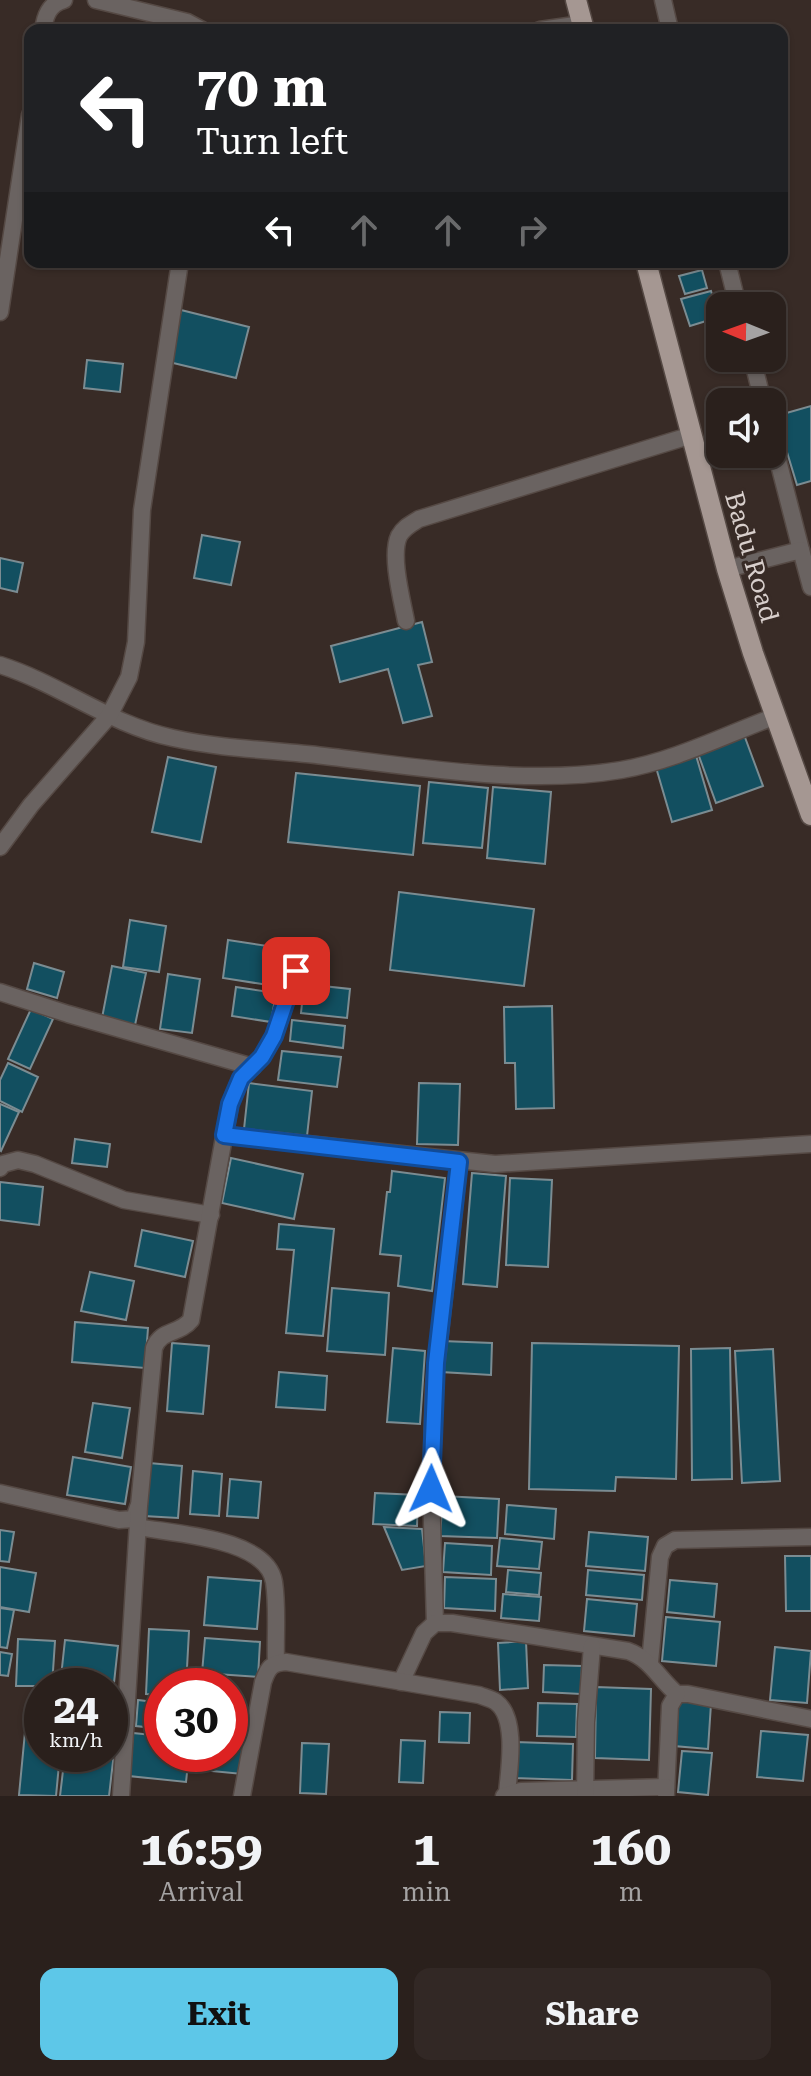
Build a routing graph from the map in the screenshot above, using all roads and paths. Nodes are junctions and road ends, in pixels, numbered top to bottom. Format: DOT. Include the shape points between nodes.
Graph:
graph roads {
  1 [pos="64,0"];
  2 [pos="96,0"];
  3 [pos="576,0"];
  4 [pos="663,0"];
  5 [pos="45,24"];
  6 [pos="191,24"];
  7 [pos="582,24"];
  8 [pos="669,24"];
  9 [pos="24,154"];
  10 [pos="179,268"];
  11 [pos="648,268"];
  12 [pos="728,268"];
  13 [pos="734,292"];
  14 [pos="0,312"];
  15 [pos="692,435"];
  16 [pos="780,468"];
  17 [pos="801,550"];
  18 [pos="727,569"];
  19 [pos="811,587"];
  20 [pos="406,621"];
  21 [pos="0,665"];
  22 [pos="109,716"];
  23 [pos="776,716"];
  24 [pos="811,815"];
  25 [pos="0,847"];
  26 [pos="296,971"];
  27 [pos="0,992"];
  28 [pos="253,1067"];
  29 [pos="224,1135"];
  30 [pos="811,1144"];
  31 [pos="459,1162"];
  32 [pos="0,1168"];
  33 [pos="211,1215"];
  34 [pos="0,1493"];
  35 [pos="139,1506"];
  36 [pos="138,1527"];
  37 [pos="811,1537"];
  38 [pos="435,1623"];
  39 [pos="592,1646"];
  40 [pos="650,1662"];
  41 [pos="276,1663"];
  42 [pos="401,1682"];
  43 [pos="677,1694"];
  44 [pos="811,1719"];
  45 [pos="666,1791"];
  46 [pos="585,1793"];
  47 [pos="506,1795"];
  48 [pos="121,1796"];
  49 [pos="242,1796"];
  1 -- 5 [label="street" via="50,8"];
  2 -- 6 [label="street"];
  3 -- 7 [label="main road"];
  4 -- 8 [label="street"];
  9 -- 14 [label="street"];
  10 -- 22 [label="street" via="142,510 136,642 129,677"];
  11 -- 15 [label="main road, Badu Road"];
  12 -- 13 [label="street"];
  15 -- 18 [label="main road, Badu Road"];
  15 -- 20 [label="street" via="406,527 396,552"];
  16 -- 17 [label="street"];
  17 -- 18 [label="street"];
  17 -- 19 [label="street"];
  18 -- 23 [label="main road, Badu Road"];
  21 -- 22 [label="street"];
  22 -- 23 [label="street" via="200,742 566,777 667,758"];
  22 -- 25 [label="street"];
  23 -- 24 [label="main road, Badu Road"];
  26 -- 28 [label="street" via="274,1036"];
  27 -- 28 [label="street"];
  28 -- 29 [label="street" via="241,1078"];
  29 -- 31 [label="street"];
  29 -- 33 [label="street"];
  30 -- 31 [label="street" via="542,1162"];
  31 -- 38 [label="street" via="434,1385"];
  32 -- 33 [label="street" via="18,1160 124,1200"];
  33 -- 35 [label="street" via="191,1320 157,1338 154,1348"];
  34 -- 35 [label="street" via="119,1520 134,1519"];
  35 -- 36 [label="street"];
  36 -- 41 [label="street" via="239,1546 268,1565 274,1580"];
  36 -- 48 [label="street"];
  37 -- 40 [label="street" via="675,1540 665,1546"];
  38 -- 39 [label="street"];
  38 -- 42 [label="street" via="424,1633"];
  39 -- 40 [label="street" via="628,1651"];
  39 -- 46 [label="street"];
  40 -- 43 [label="street"];
  41 -- 42 [label="street"];
  41 -- 49 [label="street" via="263,1682"];
  42 -- 47 [label="street" via="497,1702 507,1715 510,1738"];
  43 -- 44 [label="street"];
  43 -- 45 [label="street" via="670,1706"];
  45 -- 46 [label="street"];
  46 -- 47 [label="street"];
}
